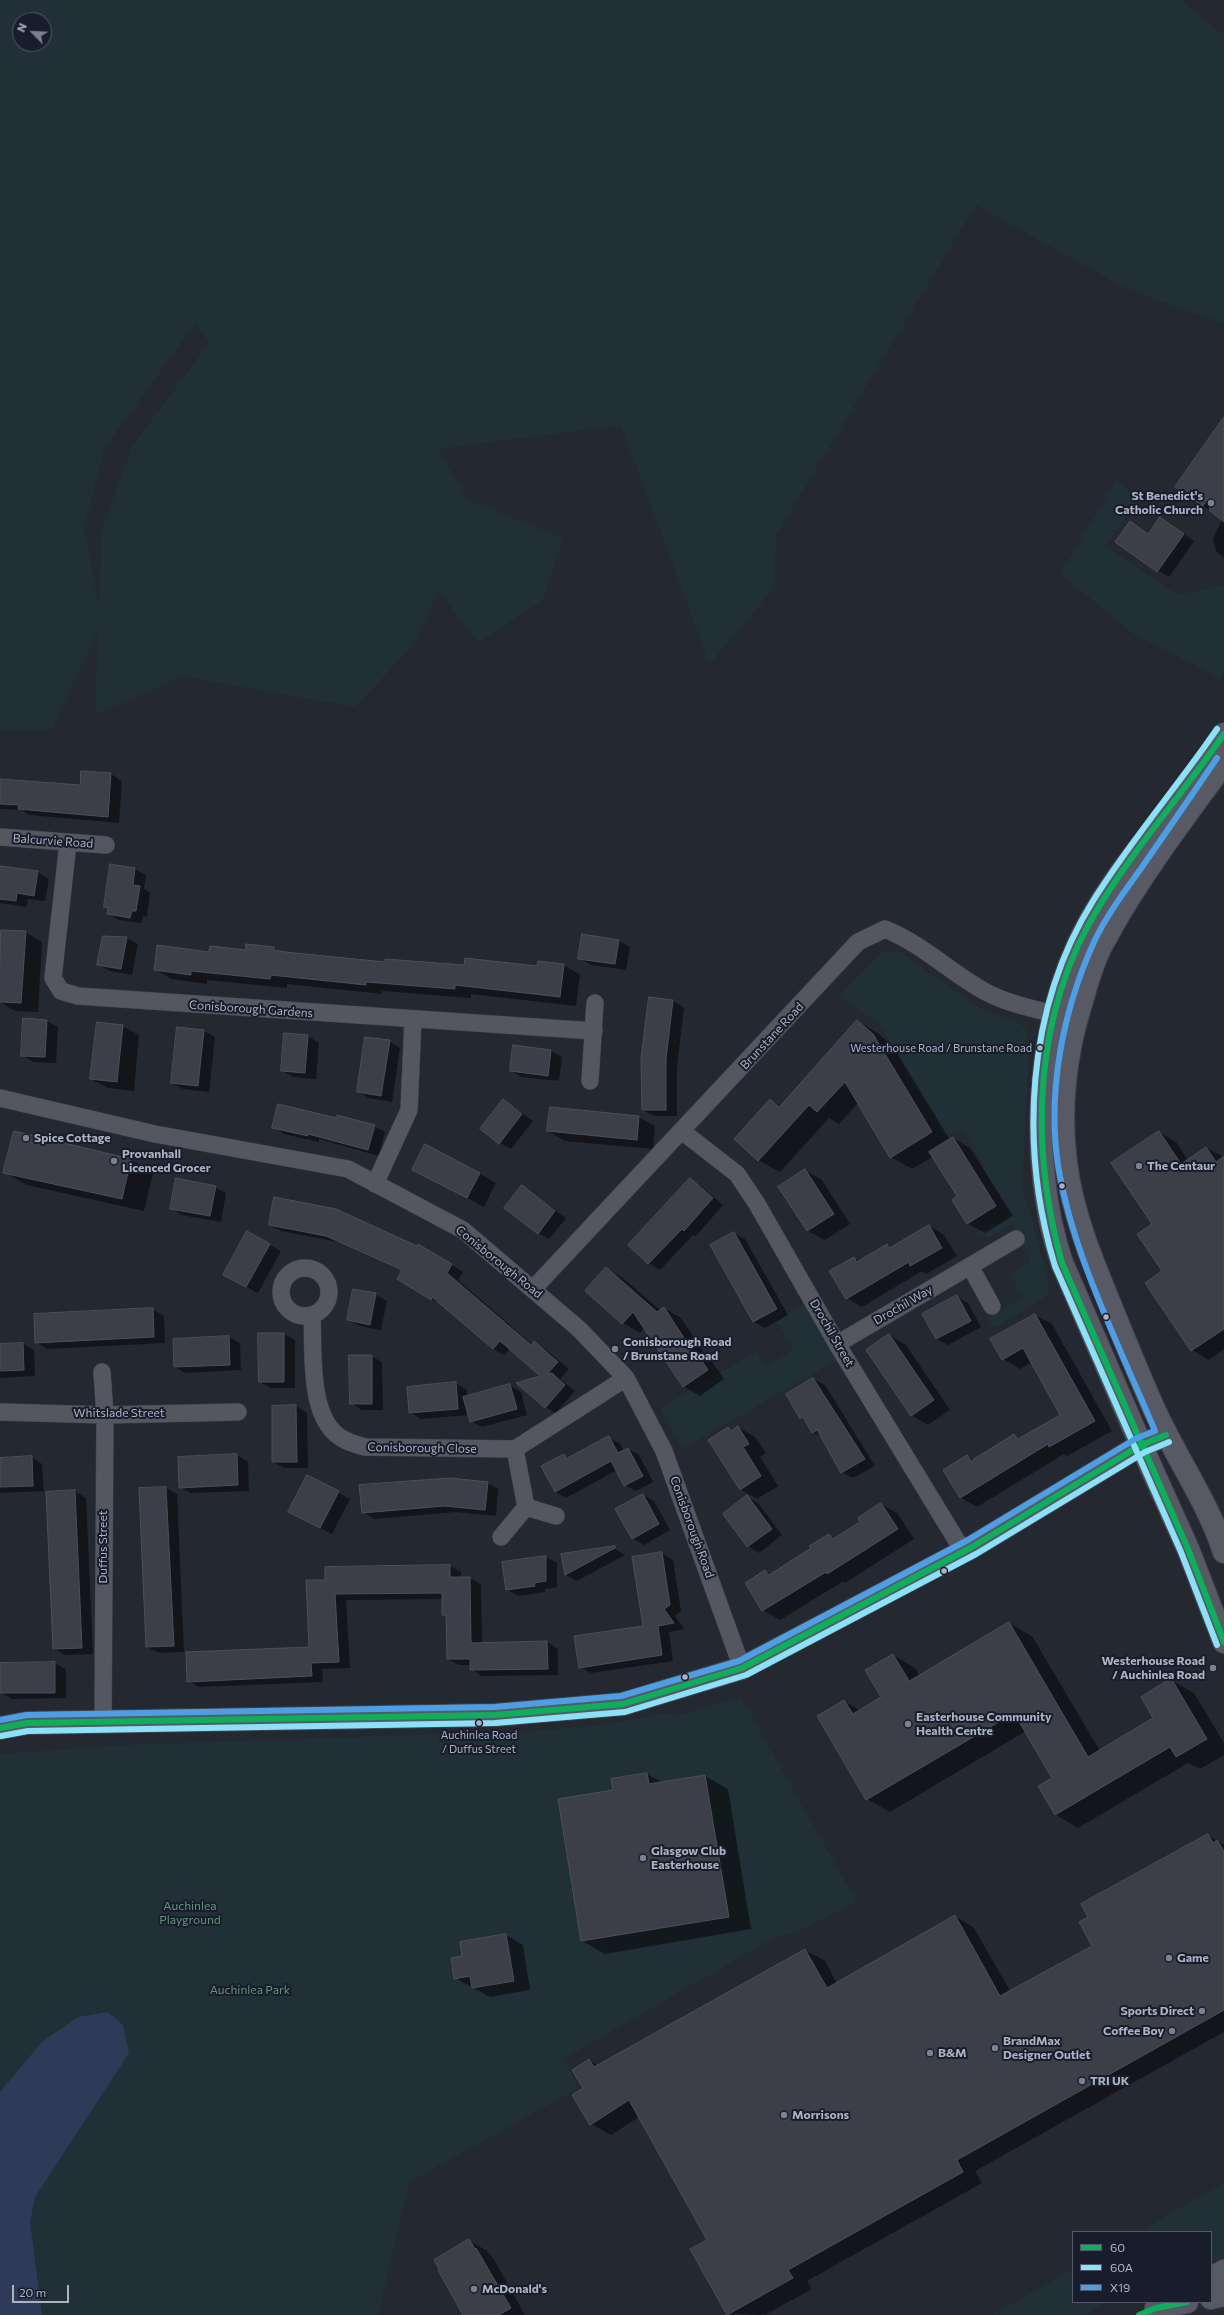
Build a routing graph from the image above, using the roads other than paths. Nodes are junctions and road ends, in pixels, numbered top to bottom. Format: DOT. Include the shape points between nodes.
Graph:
graph roads {
  1 [pos="1224,734"];
  2 [pos="1224,763"];
  3 [pos="0,837"];
  4 [pos="68,843"];
  5 [pos="106,845"];
  6 [pos="595,1003"];
  7 [pos="1054,1014"];
  8 [pos="412,1020"];
  9 [pos="594,1031"];
  10 [pos="590,1081"];
  11 [pos="0,1098"];
  12 [pos="683,1132"];
  13 [pos="375,1184"];
  14 [pos="1016,1239"];
  15 [pos="970,1266"];
  16 [pos="533,1289"];
  17 [pos="992,1306"];
  18 [pos="312,1316"];
  19 [pos="837,1344"];
  20 [pos="102,1372"];
  21 [pos="626,1378"];
  22 [pos="0,1412"];
  23 [pos="238,1412"];
  24 [pos="105,1414"];
  25 [pos="1166,1435"];
  26 [pos="1140,1445"];
  27 [pos="515,1449"];
  28 [pos="526,1507"];
  29 [pos="556,1516"];
  30 [pos="501,1537"];
  31 [pos="1222,1539"];
  32 [pos="1188,1549"];
  33 [pos="963,1551"];
  34 [pos="1224,1642"];
  35 [pos="742,1668"];
  36 [pos="103,1723"];
  37 [pos="0,1728"];
  38 [pos="1224,2271"];
  39 [pos="1212,2277"];
  40 [pos="1224,2295"];
  41 [pos="1212,2298"];
  42 [pos="1182,2303"];
  43 [pos="1154,2308"];
  1 -- 7 [label="street" via="1120,873 1088,924 1068,970"];
  2 -- 25 [label="street" via="1126,904 1102,944 1071,1034 1063,1105 1066,1163 1078,1218 1092,1260"];
  3 -- 4 [label="street, Balcurvie Road"];
  4 -- 5 [label="street, Balcurvie Road"];
  4 -- 8 [label="street, Conisborough Gardens" via="53,978 61,991 78,996"];
  6 -- 9 [label="street"];
  7 -- 12 [label="street, Brunstane Road" via="1010,1003 984,991 909,940 885,929 858,942"];
  7 -- 26 [label="street" via="1043,1086 1040,1134 1044,1188 1062,1263"];
  8 -- 9 [label="street, Conisborough Gardens"];
  8 -- 13 [label="street" via="409,1110"];
  9 -- 10 [label="street"];
  11 -- 13 [label="street, Conisborough Road" via="155,1134 348,1169"];
  12 -- 16 [label="street, Brunstane Road"];
  12 -- 19 [label="street, Drochil Street" via="737,1174 757,1204"];
  13 -- 16 [label="street, Conisborough Road" via="464,1230"];
  14 -- 15 [label="street, Drochil Way"];
  15 -- 17 [label="street"];
  15 -- 19 [label="street, Drochil Way"];
  16 -- 21 [label="street, Conisborough Road" via="579,1329"];
  18 -- 27 [label="street, Conisborough Close" via="316,1398 326,1423 343,1440 365,1447"];
  19 -- 33 [label="street, Drochil Street"];
  20 -- 24 [label="street, Duffus Street"];
  21 -- 27 [label="street"];
  21 -- 35 [label="street, Conisborough Road" via="664,1451"];
  22 -- 24 [label="street, Whitslade Street"];
  23 -- 24 [label="street, Whitslade Street"];
  24 -- 36 [label="street, Duffus Street"];
  25 -- 26 [label="street"];
  25 -- 31 [label="street"];
  26 -- 32 [label="street"];
  26 -- 33 [label="street"];
  27 -- 28 [label="street"];
  28 -- 29 [label="street"];
  28 -- 30 [label="street"];
  31 -- 32 [label="street"];
  32 -- 34 [label="street"];
  33 -- 35 [label="street"];
  35 -- 36 [label="street" via="623,1704 502,1715"];
  36 -- 37 [label="street" via="28,1723"];
  38 -- 39 [label="street"];
  40 -- 41 [label="street"];
  42 -- 43 [label="street"];
}
